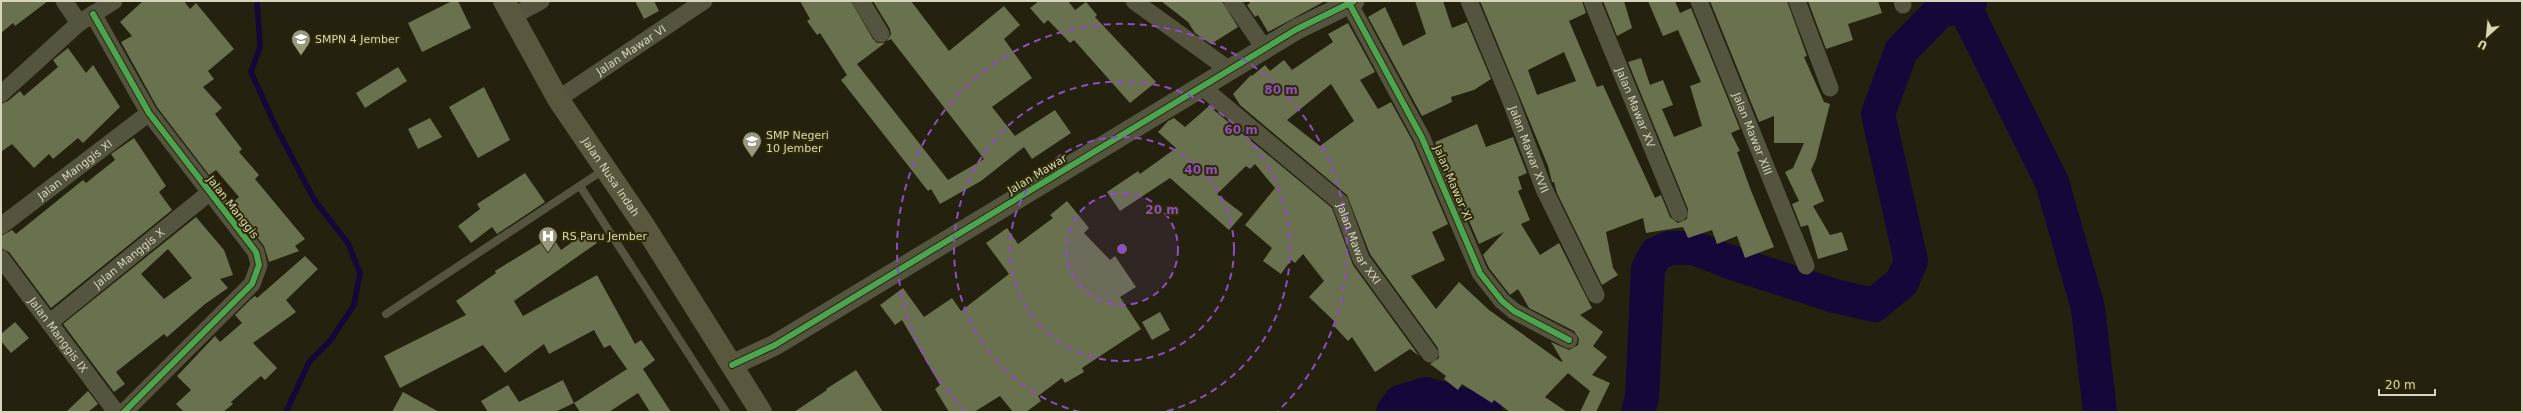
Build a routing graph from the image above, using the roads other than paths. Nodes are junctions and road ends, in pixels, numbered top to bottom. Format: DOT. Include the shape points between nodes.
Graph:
graph roads {
  1 [pos="64,1"];
  2 [pos="114,1"];
  3 [pos="541,1"];
  4 [pos="704,1"];
  5 [pos="861,1"];
  6 [pos="1134,1"];
  7 [pos="1232,1"];
  8 [pos="1469,1"];
  9 [pos="1592,1"];
  10 [pos="1699,1"];
  11 [pos="1797,1"];
  12 [pos="1351,2"];
  13 [pos="509,9"];
  14 [pos="86,19"];
  15 [pos="881,34"];
  16 [pos="1264,48"];
  17 [pos="1228,69"];
  18 [pos="1201,86"];
  19 [pos="1830,88"];
  20 [pos="1,94"];
  21 [pos="558,99"];
  22 [pos="149,113"];
  23 [pos="606,168"];
  24 [pos="580,186"];
  25 [pos="209,193"];
  26 [pos="1679,213"];
  27 [pos="1,226"];
  28 [pos="1,258"];
  29 [pos="1806,266"];
  30 [pos="1596,295"];
  31 [pos="386,314"];
  32 [pos="50,324"];
  33 [pos="1569,340"];
  34 [pos="1430,354"];
  35 [pos="732,365"];
  36 [pos="116,412"];
  37 [pos="124,412"];
  38 [pos="726,412"];
  39 [pos="761,412"];
  1 -- 14 [label="street, Jalan Manggis"];
  2 -- 14 [label="street"];
  3 -- 13 [label="street"];
  4 -- 21 [label="street, Jalan Mawar VI"];
  5 -- 15 [label="street"];
  6 -- 17 [label="street"];
  7 -- 16 [label="street"];
  8 -- 30 [label="street, Jalan Mawar XVII" via="1544,189"];
  9 -- 26 [label="street, Jalan Mawar XV"];
  10 -- 29 [label="street, Jalan Mawar XIII"];
  11 -- 19 [label="street"];
  12 -- 16 [label="street, Jalan Mawar"];
  12 -- 33 [label="street, Jalan Mawar XI" via="1422,138 1480,273 1502,301 1514,311"];
  13 -- 21 [label="main road, Jalan Nusa Indah"];
  14 -- 20 [label="street"];
  14 -- 22 [label="street, Jalan Manggis"];
  16 -- 17 [label="street, Jalan Mawar"];
  17 -- 18 [label="street, Jalan Mawar"];
  18 -- 34 [label="street, Jalan Mawar XXI" via="1340,202 1361,259"];
  18 -- 35 [label="street, Jalan Mawar" via="775,345"];
  21 -- 23 [label="main road, Jalan Nusa Indah"];
  22 -- 25 [label="street, Jalan Manggis"];
  22 -- 27 [label="street, Jalan Manggis XI"];
  23 -- 24 [label="lane"];
  23 -- 35 [label="main road, Jalan Nusa Indah"];
  24 -- 31 [label="lane"];
  24 -- 38 [label="lane"];
  25 -- 32 [label="street, Jalan Manggis X"];
  25 -- 37 [label="street, Jalan Manggis" via="256,252 259,265 252,284"];
  28 -- 32 [label="street, Jalan Manggis IX"];
  32 -- 36 [label="street, Jalan Manggis IX"];
  35 -- 39 [label="main road, Jalan Nusa Indah"];
}
